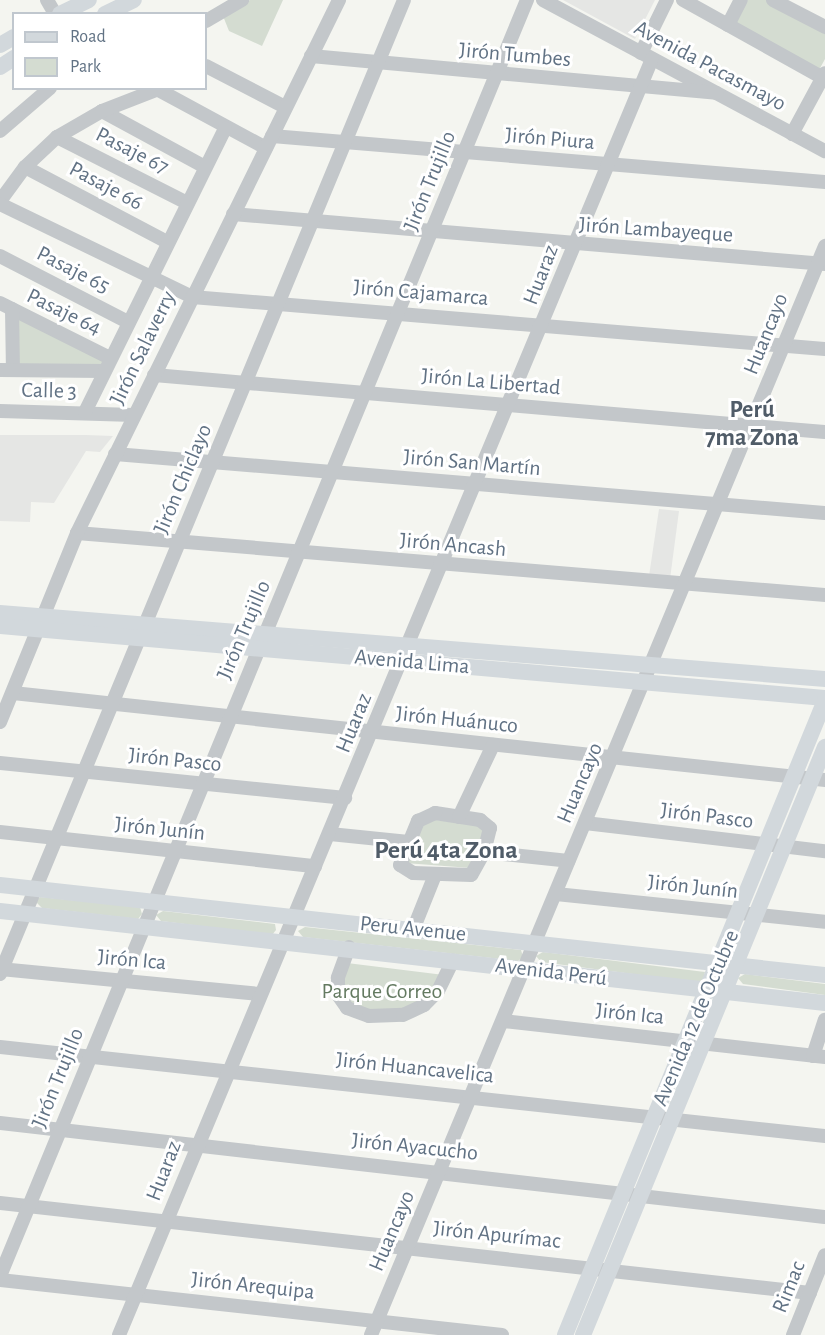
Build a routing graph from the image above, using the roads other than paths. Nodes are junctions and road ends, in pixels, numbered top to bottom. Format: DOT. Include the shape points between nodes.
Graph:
graph roads {
  1 [pos="89,0"];
  2 [pos="242,0"];
  3 [pos="339,0"];
  4 [pos="404,0"];
  5 [pos="527,0"];
  6 [pos="543,0"];
  7 [pos="667,0"];
  8 [pos="683,0"];
  9 [pos="741,0"];
  10 [pos="773,0"];
  11 [pos="126,7"];
  12 [pos="62,12"];
  13 [pos="111,12"];
  14 [pos="207,20"];
  15 [pos="728,25"];
  16 [pos="825,27"];
  17 [pos="311,56"];
  18 [pos="647,56"];
  19 [pos="379,64"];
  20 [pos="207,67"];
  21 [pos="495,74"];
  22 [pos="824,75"];
  23 [pos="640,87"];
  24 [pos="48,90"];
  25 [pos="154,90"];
  26 [pos="158,90"];
  27 [pos="716,93"];
  28 [pos="285,107"];
  29 [pos="102,111"];
  30 [pos="225,129"];
  31 [pos="0,131"];
  32 [pos="792,134"];
  33 [pos="57,137"];
  34 [pos="269,142"];
  35 [pos="344,144"];
  36 [pos="825,151"];
  37 [pos="465,153"];
  38 [pos="608,165"];
  39 [pos="25,167"];
  40 [pos="205,167"];
  41 [pos="825,182"];
  42 [pos="0,203"];
  43 [pos="187,203"];
  44 [pos="233,214"];
  45 [pos="313,222"];
  46 [pos="432,232"];
  47 [pos="167,242"];
  48 [pos="575,245"];
  49 [pos="825,246"];
  50 [pos="0,256"];
  51 [pos="821,264"];
  52 [pos="150,277"];
  53 [pos="192,297"];
  54 [pos="279,303"];
  55 [pos="6,306"];
  56 [pos="398,313"];
  57 [pos="128,322"];
  58 [pos="544,324"];
  59 [pos="784,345"];
  60 [pos="825,349"];
  61 [pos="107,364"];
  62 [pos="7,370"];
  63 [pos="154,375"];
  64 [pos="247,384"];
  65 [pos="368,392"];
  66 [pos="509,405"];
  67 [pos="0,411"];
  68 [pos="85,412"];
  69 [pos="134,415"];
  70 [pos="751,426"];
  71 [pos="825,432"];
  72 [pos="115,454"];
  73 [pos="213,462"];
  74 [pos="333,472"];
  75 [pos="473,484"];
  76 [pos="717,504"];
  77 [pos="825,513"];
  78 [pos="77,532"];
  79 [pos="179,543"];
  80 [pos="301,552"];
  81 [pos="441,566"];
  82 [pos="685,584"];
  83 [pos="825,595"];
  84 [pos="0,613"];
  85 [pos="39,623"];
  86 [pos="0,626"];
  87 [pos="142,631"];
  88 [pos="261,641"];
  89 [pos="405,654"];
  90 [pos="651,666"];
  91 [pos="825,679"];
  92 [pos="644,682"];
  93 [pos="13,693"];
  94 [pos="825,699"];
  95 [pos="110,704"];
  96 [pos="230,717"];
  97 [pos="0,722"];
  98 [pos="373,732"];
  99 [pos="493,745"];
  100 [pos="825,747"];
  101 [pos="613,757"];
  102 [pos="0,763"];
  103 [pos="83,772"];
  104 [pos="812,779"];
  105 [pos="203,784"];
  106 [pos="345,798"];
  107 [pos="459,817"];
  108 [pos="585,823"];
  109 [pos="0,832"];
  110 [pos="330,834"];
  111 [pos="54,840"];
  112 [pos="409,842"];
  113 [pos="777,845"];
  114 [pos="825,851"];
  115 [pos="173,852"];
  116 [pos="484,852"];
  117 [pos="569,861"];
  118 [pos="315,866"];
  119 [pos="435,875"];
  120 [pos="0,885"];
  121 [pos="34,888"];
  122 [pos="556,894"];
  123 [pos="155,899"];
  124 [pos="0,911"];
  125 [pos="24,914"];
  126 [pos="748,914"];
  127 [pos="293,916"];
  128 [pos="825,922"];
  129 [pos="141,926"];
  130 [pos="413,930"];
  131 [pos="281,941"];
  132 [pos="536,943"];
  133 [pos="349,947"];
  134 [pos="453,960"];
  135 [pos="727,964"];
  136 [pos="524,969"];
  137 [pos="1,970"];
  138 [pos="825,975"];
  139 [pos="120,980"];
  140 [pos="717,990"];
  141 [pos="260,994"];
  142 [pos="825,1003"];
  143 [pos="825,1020"];
  144 [pos="503,1021"];
  145 [pos="695,1042"];
  146 [pos="0,1047"];
  147 [pos="91,1056"];
  148 [pos="819,1056"];
  149 [pos="229,1069"];
  150 [pos="472,1095"];
  151 [pos="655,1117"];
  152 [pos="672,1118"];
  153 [pos="0,1123"];
  154 [pos="59,1129"];
  155 [pos="825,1136"];
  156 [pos="196,1146"];
  157 [pos="440,1170"];
  158 [pos="623,1193"];
  159 [pos="640,1195"];
  160 [pos="0,1203"];
  161 [pos="28,1206"];
  162 [pos="825,1217"];
  163 [pos="167,1222"];
  164 [pos="408,1247"];
  165 [pos="825,1256"];
  166 [pos="593,1268"];
  167 [pos="610,1269"];
  168 [pos="0,1278"];
  169 [pos="810,1293"];
  170 [pos="136,1295"];
  171 [pos="378,1319"];
  172 [pos="119,1335"];
  173 [pos="371,1335"];
  174 [pos="502,1335"];
  175 [pos="565,1335"];
  176 [pos="583,1335"];
  177 [pos="793,1335"];
  1 -- 12 [label="main road"];
  2 -- 14 [label="street"];
  3 -- 17 [label="street, Jirón Salaverry"];
  4 -- 19 [label="street, Jirón Chiclayo"];
  5 -- 21 [label="street, Jirón Trujillo"];
  6 -- 18 [label="street, Avenida Pacasmayo"];
  7 -- 18 [label="street, Huaraz"];
  8 -- 15 [label="street"];
  9 -- 15 [label="street"];
  10 -- 16 [label="street"];
  11 -- 13 [label="main road"];
  15 -- 22 [label="street"];
  17 -- 19 [label="street, Jirón Tumbes"];
  17 -- 28 [label="street, Jirón Salaverry"];
  18 -- 23 [label="street, Huaraz"];
  18 -- 27 [label="street, Avenida Pacasmayo"];
  19 -- 21 [label="street, Jirón Tumbes"];
  19 -- 35 [label="street, Jirón Chiclayo"];
  20 -- 28 [label="street"];
  21 -- 23 [label="street, Jirón Tumbes"];
  21 -- 37 [label="street, Jirón Trujillo"];
  22 -- 32 [label="street"];
  23 -- 27 [label="street, Jirón Tumbes"];
  23 -- 38 [label="street, Huaraz"];
  24 -- 31 [label="street"];
  25 -- 29 [label="street"];
  26 -- 30 [label="street, Jirón Piura"];
  27 -- 32 [label="street, Avenida Pacasmayo"];
  28 -- 34 [label="street, Jirón Salaverry"];
  29 -- 33 [label="street"];
  29 -- 40 [label="street"];
  30 -- 34 [label="street, Jirón Piura"];
  30 -- 40 [label="street"];
  32 -- 36 [label="street, Avenida Pacasmayo"];
  33 -- 39 [label="street"];
  33 -- 43 [label="street, Pasaje 67"];
  34 -- 35 [label="street, Jirón Piura"];
  34 -- 44 [label="street, Jirón Salaverry"];
  35 -- 37 [label="street, Jirón Piura"];
  35 -- 45 [label="street, Jirón Chiclayo"];
  37 -- 38 [label="street, Jirón Piura"];
  37 -- 46 [label="street, Jirón Trujillo"];
  38 -- 41 [label="street, Jirón Piura"];
  38 -- 48 [label="street, Huaraz"];
  39 -- 42 [label="street"];
  39 -- 47 [label="street, Pasaje 66"];
  40 -- 43 [label="street"];
  42 -- 52 [label="street"];
  43 -- 47 [label="street"];
  44 -- 45 [label="street, Jirón Lambayeque"];
  44 -- 53 [label="street, Jirón Salaverry"];
  45 -- 46 [label="street, Jirón Lambayeque"];
  45 -- 54 [label="street, Jirón Chiclayo"];
  46 -- 48 [label="street, Jirón Lambayeque"];
  46 -- 56 [label="street, Jirón Trujillo"];
  47 -- 52 [label="street"];
  48 -- 51 [label="street, Jirón Lambayeque"];
  48 -- 58 [label="street, Huaraz"];
  49 -- 51 [label="street, Huancayo"];
  50 -- 57 [label="street, Pasaje 65"];
  51 -- 59 [label="street, Huancayo"];
  52 -- 53 [label="street"];
  52 -- 57 [label="street"];
  53 -- 54 [label="street, Jirón Cajamarca"];
  53 -- 63 [label="street, Jirón Salaverry"];
  54 -- 56 [label="street, Jirón Cajamarca"];
  54 -- 64 [label="street, Jirón Chiclayo"];
  55 -- 61 [label="street, Pasaje 64"];
  55 -- 62 [label="street"];
  56 -- 58 [label="street, Jirón Cajamarca"];
  56 -- 65 [label="street, Jirón Trujillo"];
  57 -- 61 [label="street"];
  58 -- 59 [label="street, Jirón Cajamarca"];
  58 -- 66 [label="street, Huaraz"];
  59 -- 60 [label="street, Jirón Cajamarca"];
  59 -- 70 [label="street, Huancayo"];
  61 -- 62 [label="street"];
  61 -- 68 [label="street"];
  63 -- 64 [label="street, Jirón La Libertad"];
  63 -- 69 [label="street, Jirón Salaverry"];
  64 -- 65 [label="street, Jirón La Libertad"];
  64 -- 73 [label="street, Jirón Chiclayo"];
  65 -- 66 [label="street, Jirón La Libertad"];
  65 -- 74 [label="street, Jirón Trujillo"];
  66 -- 70 [label="street, Jirón La Libertad"];
  66 -- 75 [label="street, Huaraz"];
  67 -- 68 [label="street, Calle 3"];
  68 -- 69 [label="street, Calle 3"];
  69 -- 72 [label="street, Jirón Salaverry"];
  70 -- 71 [label="street, Jirón La Libertad"];
  70 -- 76 [label="street, Huancayo"];
  72 -- 73 [label="street, Jirón San Martín"];
  72 -- 78 [label="street, Jirón Salaverry"];
  73 -- 74 [label="street, Jirón San Martín"];
  73 -- 79 [label="street, Jirón Chiclayo"];
  74 -- 75 [label="street, Jirón San Martín"];
  74 -- 80 [label="street, Jirón Trujillo"];
  75 -- 76 [label="street, Jirón San Martín"];
  75 -- 81 [label="street, Huaraz"];
  76 -- 77 [label="street, Jirón San Martín"];
  76 -- 82 [label="street, Huancayo"];
  78 -- 79 [label="street, Jirón Ancash"];
  78 -- 85 [label="street, Jirón Salaverry"];
  79 -- 80 [label="street, Jirón Ancash"];
  79 -- 87 [label="street, Jirón Chiclayo"];
  80 -- 81 [label="street, Jirón Ancash"];
  80 -- 88 [label="street, Jirón Trujillo"];
  81 -- 82 [label="street, Jirón Ancash"];
  81 -- 89 [label="street, Huaraz"];
  82 -- 83 [label="street, Jirón Ancash"];
  82 -- 90 [label="street, Huancayo"];
  84 -- 85 [label="main road, Avenida Lima"];
  85 -- 86 [label="main road, Avenida Lima"];
  85 -- 87 [label="main road, Avenida Lima"];
  85 -- 93 [label="street, Jirón Salaverry"];
  87 -- 88 [label="main road, Avenida Lima"];
  87 -- 95 [label="street, Jirón Chiclayo"];
  88 -- 89 [label="main road, Avenida Lima"];
  88 -- 96 [label="street, Jirón Trujillo"];
  89 -- 90 [label="main road, Avenida Lima"];
  89 -- 92 [label="main road, Avenida Lima"];
  89 -- 98 [label="street, Huaraz"];
  90 -- 91 [label="main road, Avenida Lima"];
  90 -- 92 [label="street, Huancayo"];
  92 -- 94 [label="main road, Avenida Lima"];
  92 -- 101 [label="street, Huancayo"];
  93 -- 95 [label="street, Jirón Huánuco"];
  93 -- 97 [label="street, Jirón Salaverry"];
  94 -- 104 [label="main road, Avenida 12 de Octubre"];
  95 -- 96 [label="street, Jirón Huánuco"];
  95 -- 103 [label="street, Jirón Chiclayo"];
  96 -- 98 [label="street, Jirón Huánuco"];
  96 -- 105 [label="street, Jirón Trujillo"];
  98 -- 99 [label="street, Jirón Huánuco"];
  98 -- 106 [label="street, Huaraz"];
  99 -- 101 [label="street, Jirón Huánuco"];
  99 -- 107 [label="street"];
  100 -- 104 [label="main road, Avenida 12 de Octubre"];
  101 -- 104 [label="street, Jirón Huánuco"];
  101 -- 108 [label="street, Huancayo"];
  102 -- 103 [label="street, Jirón Pasco"];
  103 -- 105 [label="street, Jirón Pasco"];
  103 -- 111 [label="street, Jirón Chiclayo"];
  104 -- 113 [label="main road, Avenida 12 de Octubre"];
  105 -- 106 [label="street, Jirón Pasco"];
  105 -- 115 [label="street, Jirón Trujillo"];
  106 -- 110 [label="street, Huaraz"];
  107 -- 112 [label="street" via="435,813 423,816"];
  107 -- 116 [label="street" via="488,824 491,835"];
  108 -- 113 [label="street, Jirón Pasco"];
  108 -- 117 [label="street, Huancayo"];
  109 -- 111 [label="street, Jirón Junín"];
  110 -- 112 [label="street"];
  110 -- 118 [label="street, Huaraz"];
  111 -- 115 [label="street, Jirón Junín"];
  111 -- 121 [label="street, Jirón Chiclayo"];
  112 -- 119 [label="street" via="400,862 402,868"];
  113 -- 114 [label="street, Jirón Pasco"];
  113 -- 126 [label="main road, Avenida 12 de Octubre"];
  115 -- 118 [label="street, Jirón Junín"];
  115 -- 123 [label="street, Jirón Trujillo"];
  116 -- 117 [label="street"];
  116 -- 119 [label="street" via="471,875"];
  117 -- 122 [label="street, Huancayo"];
  118 -- 127 [label="street, Huaraz"];
  119 -- 130 [label="street"];
  120 -- 121 [label="main road, Peru Avenue"];
  121 -- 123 [label="main road, Peru Avenue"];
  121 -- 125 [label="street, Jirón Chiclayo"];
  122 -- 126 [label="street, Jirón Junín"];
  122 -- 132 [label="street, Huancayo"];
  123 -- 127 [label="main road, Peru Avenue"];
  123 -- 129 [label="street, Jirón Trujillo"];
  124 -- 125 [label="main road"];
  125 -- 129 [label="main road"];
  125 -- 137 [label="street, Jirón Chiclayo"];
  126 -- 128 [label="street, Jirón Junín"];
  126 -- 135 [label="main road, Avenida 12 de Octubre"];
  127 -- 130 [label="main road, Peru Avenue"];
  127 -- 131 [label="street, Huaraz"];
  129 -- 131 [label="main road, Avenida Perú"];
  129 -- 139 [label="street, Jirón Trujillo"];
  130 -- 132 [label="main road, Peru Avenue"];
  131 -- 133 [label="main road, Avenida Perú"];
  131 -- 141 [label="street, Huaraz"];
  132 -- 135 [label="main road, Peru Avenue"];
  132 -- 136 [label="street, Huancayo"];
  133 -- 134 [label="main road, Avenida Perú"];
  133 -- 134 [label="street" via="338,978 338,995 347,1008 369,1016 403,1015 424,1005 444,982"];
  134 -- 136 [label="main road, Avenida Perú"];
  135 -- 138 [label="main road, Peru Avenue"];
  135 -- 140 [label="main road, Avenida 12 de Octubre"];
  136 -- 140 [label="main road, Avenida Perú"];
  136 -- 144 [label="street, Huancayo"];
  137 -- 139 [label="street, Jirón Ica"];
  139 -- 141 [label="street, Jirón Ica"];
  139 -- 147 [label="street, Jirón Trujillo"];
  140 -- 142 [label="main road"];
  140 -- 145 [label="main road, Avenida 12 de Octubre"];
  141 -- 149 [label="street, Huaraz"];
  143 -- 148 [label="street"];
  144 -- 145 [label="street, Jirón Ica"];
  144 -- 150 [label="street, Huancayo"];
  145 -- 148 [label="street, Jirón Ica"];
  145 -- 151 [label="main road, Avenida 12 de Octubre"];
  145 -- 152 [label="main road, Avenida 12 de Octubre"];
  146 -- 147 [label="street, Jirón Huancavelica"];
  147 -- 149 [label="street, Jirón Huancavelica"];
  147 -- 154 [label="street, Jirón Trujillo"];
  149 -- 150 [label="street, Jirón Huancavelica"];
  149 -- 156 [label="street, Huaraz"];
  150 -- 151 [label="street, Jirón Huancavelica"];
  150 -- 157 [label="street, Huancayo"];
  151 -- 152 [label="street, Jirón Huancavelica"];
  151 -- 158 [label="main road, Avenida 12 de Octubre"];
  152 -- 155 [label="street, Jirón Huancavelica"];
  152 -- 159 [label="main road, Avenida 12 de Octubre"];
  153 -- 154 [label="street, Jirón Ayacucho"];
  154 -- 156 [label="street, Jirón Ayacucho"];
  154 -- 161 [label="street, Jirón Trujillo"];
  156 -- 157 [label="street, Jirón Ayacucho"];
  156 -- 163 [label="street, Huaraz"];
  157 -- 158 [label="street, Jirón Ayacucho"];
  157 -- 164 [label="street, Huancayo"];
  158 -- 159 [label="street, Jirón Ayacucho"];
  158 -- 166 [label="main road, Avenida 12 de Octubre"];
  159 -- 162 [label="street, Jirón Ayacucho"];
  159 -- 167 [label="main road, Avenida 12 de Octubre"];
  160 -- 161 [label="street, Jirón Apurímac"];
  161 -- 163 [label="street, Jirón Apurímac"];
  161 -- 168 [label="street, Jirón Trujillo"];
  163 -- 164 [label="street, Jirón Apurímac"];
  163 -- 170 [label="street, Huaraz"];
  164 -- 166 [label="street, Jirón Apurímac"];
  164 -- 171 [label="street, Huancayo"];
  165 -- 169 [label="street, Rimac"];
  166 -- 167 [label="street, Jirón Apurímac"];
  166 -- 175 [label="main road, Avenida 12 de Octubre"];
  167 -- 169 [label="street, Jirón Apurímac"];
  167 -- 176 [label="main road, Avenida 12 de Octubre"];
  168 -- 170 [label="street, Jirón Arequipa"];
  169 -- 177 [label="street, Rimac"];
  170 -- 171 [label="street, Jirón Arequipa"];
  170 -- 172 [label="street, Huaraz"];
  171 -- 173 [label="street, Huancayo"];
  171 -- 174 [label="street, Jirón Arequipa"];
}
